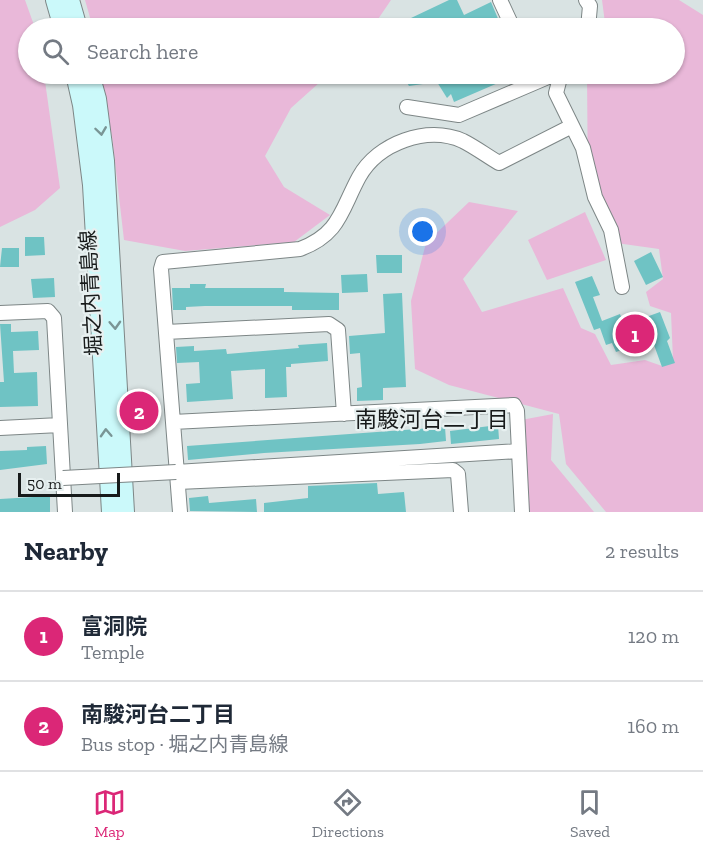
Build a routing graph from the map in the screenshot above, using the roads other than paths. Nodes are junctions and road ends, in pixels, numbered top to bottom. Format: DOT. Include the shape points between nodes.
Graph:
graph roads {
  1 [pos="55,0"];
  2 [pos="70,0"];
  3 [pos="500,0"];
  4 [pos="586,0"];
  5 [pos="60,18"];
  6 [pos="75,18"];
  7 [pos="508,18"];
  8 [pos="589,18"];
  9 [pos="77,84"];
  10 [pos="93,84"];
  11 [pos="522,84"];
  12 [pos="558,84"];
  13 [pos="407,107"];
  14 [pos="572,126"];
  15 [pos="622,287"];
  16 [pos="0,313"];
  17 [pos="166,332"];
  18 [pos="344,414"];
  19 [pos="173,422"];
  20 [pos="60,425"];
  21 [pos="0,428"];
  22 [pos="519,451"];
  23 [pos="177,477"];
  24 [pos="63,478"];
  25 [pos="65,512"];
  26 [pos="111,512"];
  27 [pos="125,512"];
  28 [pos="180,512"];
  29 [pos="460,512"];
  30 [pos="522,512"];
  1 -- 5 [label="main road"];
  2 -- 6 [label="main road"];
  3 -- 7 [label="street"];
  4 -- 8 [label="street"];
  26 -- 9 [label="main road, 堀之内青島線, one-way" via="92,185"];
  10 -- 27 [label="main road, 堀之内青島線, one-way" via="105,161"];
  11 -- 13 [label="street" via="459,115"];
  12 -- 14 [label="street" via="556,93"];
  14 -- 15 [label="street" via="583,148 595,197 611,230"];
  14 -- 17 [label="street" via="499,163 462,141 419,136 396,144 373,159 360,176 341,217 316,243 300,249 163,262"];
  16 -- 20 [label="street" via="48,311 54,318"];
  17 -- 18 [label="street" via="329,324 338,330"];
  17 -- 19 [label="street"];
  18 -- 19 [label="street"];
  18 -- 22 [label="street" via="514,405"];
  19 -- 23 [label="street"];
  20 -- 21 [label="street"];
  20 -- 24 [label="street"];
  22 -- 23 [label="street"];
  22 -- 30 [label="street"];
  23 -- 24 [label="street, bridge"];
  23 -- 28 [label="street"];
  23 -- 29 [label="street" via="453,470 458,474"];
  24 -- 25 [label="street"];
}
